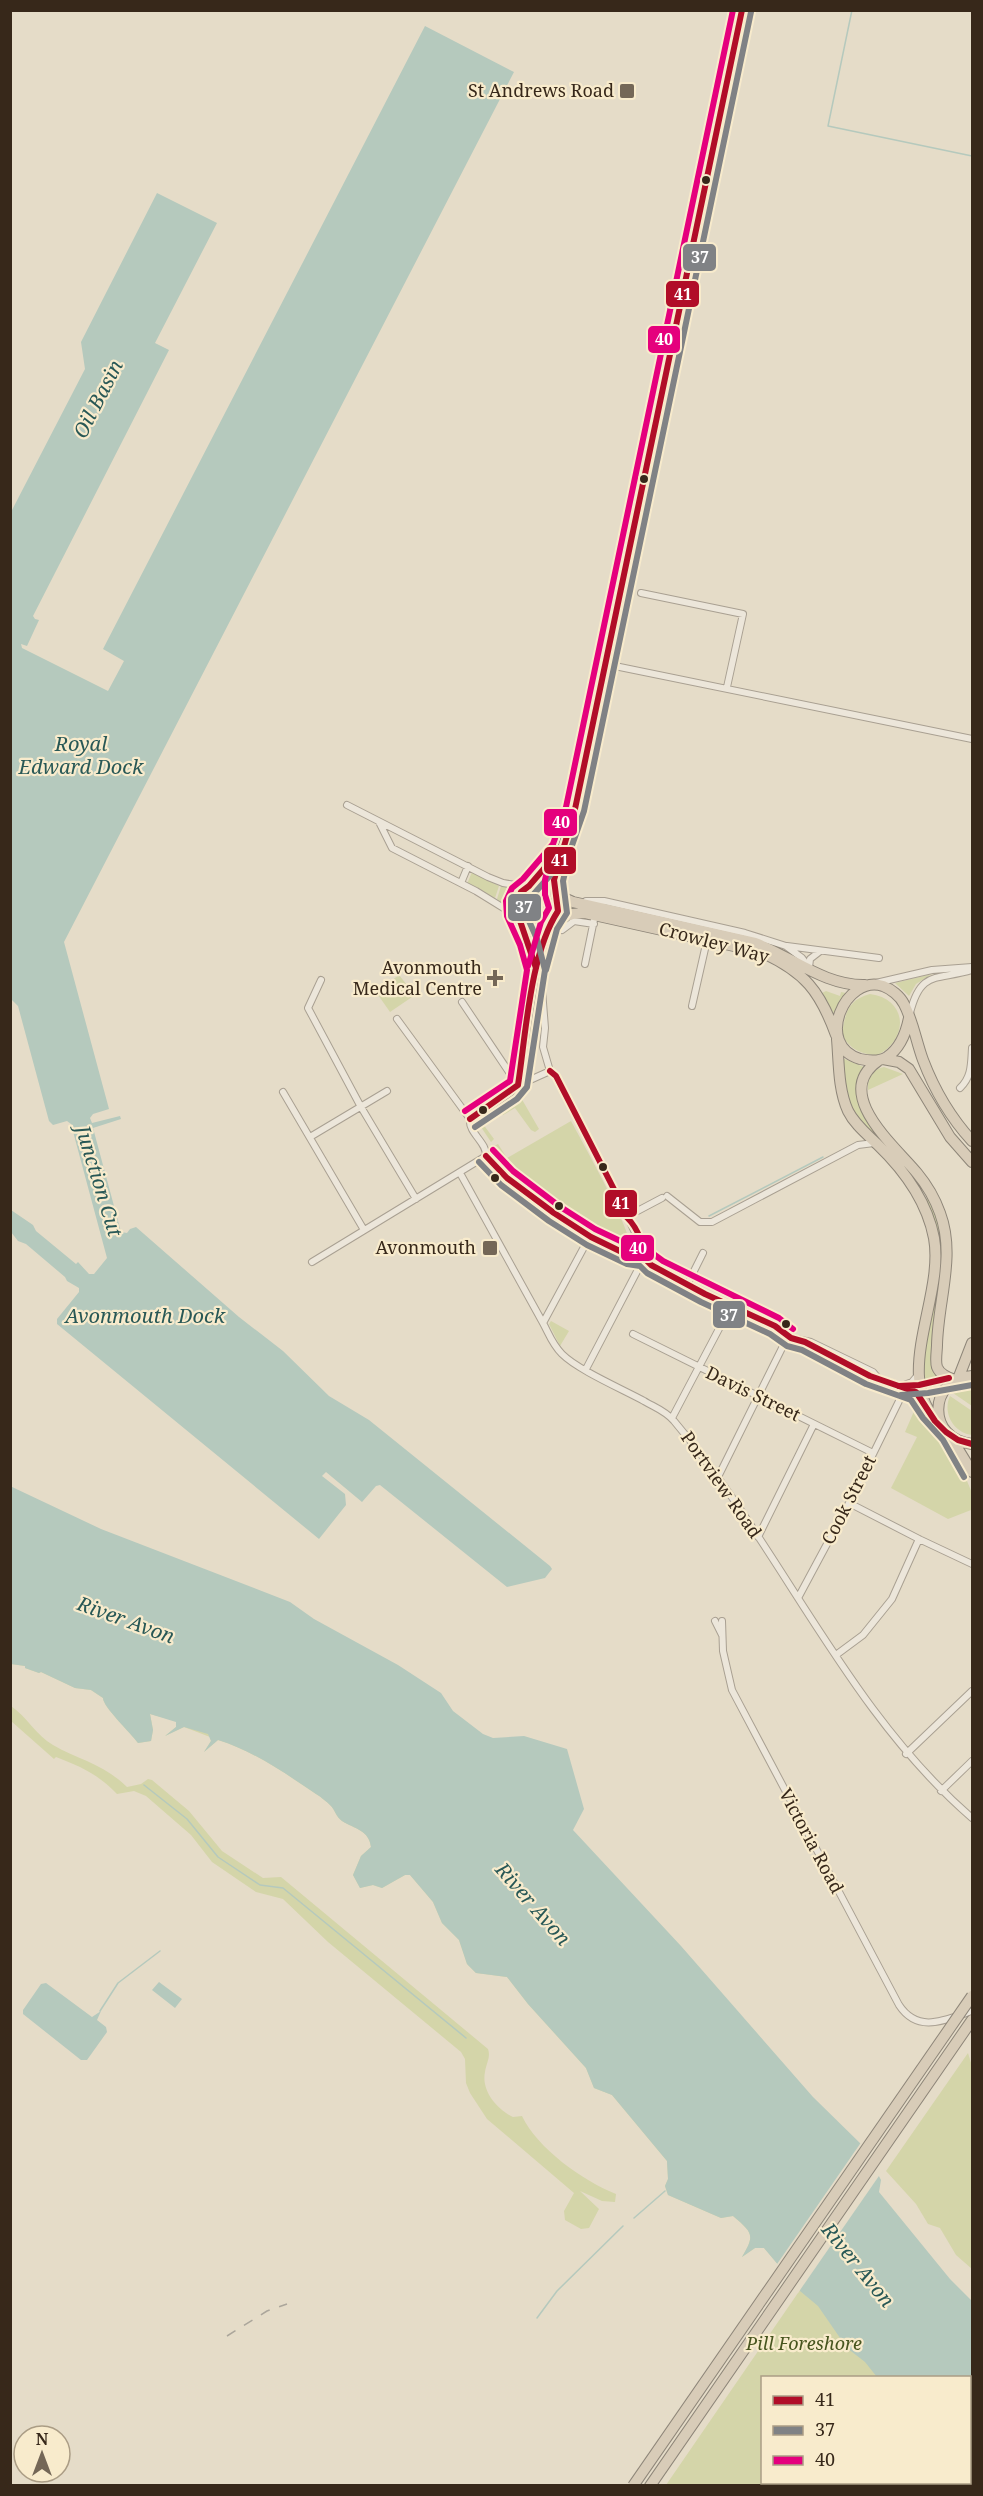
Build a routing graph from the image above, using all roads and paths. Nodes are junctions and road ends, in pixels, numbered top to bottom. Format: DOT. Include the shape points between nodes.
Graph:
graph roads {
  1 [pos="742,10"];
  2 [pos="641,593"];
  3 [pos="605,664"];
  4 [pos="727,687"];
  5 [pos="972,739"];
  6 [pos="347,805"];
  7 [pos="379,821"];
  8 [pos="397,830"];
  9 [pos="387,839"];
  10 [pos="561,849"];
  11 [pos="468,866"];
  12 [pos="461,883"];
  13 [pos="528,886"];
  14 [pos="554,893"];
  15 [pos="573,902"];
  16 [pos="518,919"];
  17 [pos="594,920"];
  18 [pos="552,923"];
  19 [pos="562,930"];
  20 [pos="707,939"];
  21 [pos="786,946"];
  22 [pos="819,952"];
  23 [pos="879,958"];
  24 [pos="585,964"];
  25 [pos="809,969"];
  26 [pos="972,969"];
  27 [pos="536,970"];
  28 [pos="321,980"];
  29 [pos="870,985"];
  30 [pos="542,990"];
  31 [pos="462,1002"];
  32 [pos="692,1006"];
  33 [pos="909,1017"];
  34 [pos="397,1019"];
  35 [pos="837,1037"];
  36 [pos="972,1047"];
  37 [pos="881,1060"];
  38 [pos="550,1071"];
  39 [pos="518,1080"];
  40 [pos="960,1089"];
  41 [pos="387,1091"];
  42 [pos="283,1092"];
  43 [pos="361,1107"];
  44 [pos="470,1119"];
  45 [pos="862,1129"];
  46 [pos="310,1137"];
  47 [pos="972,1141"];
  48 [pos="878,1144"];
  49 [pos="858,1145"];
  50 [pos="486,1156"];
  51 [pos="972,1162"];
  52 [pos="460,1173"];
  53 [pos="416,1199"];
  54 [pos="628,1216"];
  55 [pos="364,1230"];
  56 [pos="590,1236"];
  57 [pos="703,1253"];
  58 [pos="644,1258"];
  59 [pos="312,1262"];
  60 [pos="688,1283"];
  61 [pos="731,1306"];
  62 [pos="543,1323"];
  63 [pos="633,1334"];
  64 [pos="788,1336"];
  65 [pos="972,1343"];
  66 [pos="699,1368"];
  67 [pos="586,1369"];
  68 [pos="919,1373"];
  69 [pos="972,1376"];
  70 [pos="956,1380"];
  71 [pos="899,1387"];
  72 [pos="921,1397"];
  73 [pos="759,1398"];
  74 [pos="899,1401"];
  75 [pos="672,1418"];
  76 [pos="814,1424"];
  77 [pos="942,1426"];
  78 [pos="950,1435"];
  79 [pos="972,1444"];
  80 [pos="873,1453"];
  81 [pos="972,1472"];
  82 [pos="717,1479"];
  83 [pos="849,1503"];
  84 [pos="758,1538"];
  85 [pos="919,1539"];
  86 [pos="972,1564"];
  87 [pos="798,1598"];
  88 [pos="719,1621"];
  89 [pos="836,1654"];
  90 [pos="972,1692"];
  91 [pos="906,1754"];
  92 [pos="972,1761"];
  93 [pos="941,1791"];
  94 [pos="972,1818"];
  95 [pos="972,1996"];
  96 [pos="972,2011"];
  97 [pos="972,2020"];
  98 [pos="633,2486"];
  99 [pos="650,2486"];
  1 -- 3 [label="highway"];
  2 -- 4 [label="street" via="743,614"];
  3 -- 4 [label="street"];
  3 -- 10 [label="highway" via="575,809"];
  4 -- 5 [label="street"];
  6 -- 7 [label="street"];
  7 -- 8 [label="street"];
  7 -- 9 [label="street"];
  8 -- 9 [label="street"];
  8 -- 11 [label="street"];
  9 -- 12 [label="street" via="395,850"];
  10 -- 13 [label="highway"];
  10 -- 14 [label="highway"];
  11 -- 12 [label="street"];
  11 -- 13 [label="street" via="501,882"];
  12 -- 16 [label="street"];
  13 -- 14 [label="highway" via="541,885"];
  13 -- 16 [label="highway" via="516,900"];
  14 -- 15 [label="highway, Crowley Way"];
  14 -- 18 [label="highway" via="559,908"];
  15 -- 21 [label="street" via="604,901"];
  15 -- 25 [label="highway, Crowley Way" via="755,943"];
  16 -- 18 [label="highway" via="535,929"];
  16 -- 27 [label="street"];
  17 -- 18 [label="highway, Crowley Way" via="575,913"];
  17 -- 19 [label="street" via="574,921"];
  17 -- 20 [label="highway, Crowley Way"];
  17 -- 24 [label="street"];
  18 -- 27 [label="street"];
  20 -- 32 [label="street"];
  20 -- 35 [label="highway, Crowley Way" via="761,952 797,971 820,998"];
  21 -- 22 [label="street"];
  21 -- 25 [label="street"];
  22 -- 23 [label="street"];
  22 -- 25 [label="street" via="810,959"];
  25 -- 29 [label="highway, Crowley Way" via="838,983"];
  26 -- 29 [label="street" via="932,970"];
  26 -- 33 [label="street" via="922,985"];
  27 -- 39 [label="street"];
  28 -- 43 [label="street" via="308,1005"];
  29 -- 33 [label="highway" via="887,988 898,996"];
  29 -- 35 [label="highway" via="858,990 844,1004"];
  30 -- 38 [label="street" via="543,1047"];
  31 -- 39 [label="street"];
  33 -- 37 [label="highway" via="900,1042"];
  33 -- 47 [label="highway" via="933,1083"];
  34 -- 44 [label="street"];
  35 -- 37 [label="highway" via="843,1050 856,1057"];
  35 -- 45 [label="highway" via="844,1098"];
  36 -- 40 [label="street" via="970,1073"];
  37 -- 51 [label="highway" via="895,1060 907,1067 950,1137"];
  37 -- 70 [label="highway" via="865,1072 864,1100 878,1132 919,1175 941,1215 948,1258 937,1364 943,1375"];
  38 -- 39 [label="street" via="531,1080"];
  38 -- 54 [label="street" via="621,1203 622,1213"];
  39 -- 44 [label="street" via="511,1092"];
  41 -- 43 [label="street"];
  42 -- 46 [label="street"];
  43 -- 46 [label="street"];
  43 -- 53 [label="street"];
  44 -- 50 [label="street"];
  45 -- 48 [label="highway"];
  45 -- 49 [label="street"];
  46 -- 55 [label="street"];
  48 -- 49 [label="street"];
  48 -- 68 [label="highway" via="917,1194 933,1237 937,1268"];
  49 -- 54 [label="street" via="712,1222 700,1222 665,1197"];
  50 -- 52 [label="street"];
  50 -- 56 [label="street" via="507,1178"];
  52 -- 53 [label="street"];
  52 -- 62 [label="street, Portview Road"];
  53 -- 55 [label="street"];
  54 -- 58 [label="street" via="643,1246"];
  55 -- 59 [label="street"];
  56 -- 58 [label="street" via="630,1256"];
  56 -- 62 [label="street"];
  57 -- 60 [label="street"];
  58 -- 60 [label="street"];
  58 -- 67 [label="street"];
  60 -- 61 [label="street"];
  61 -- 64 [label="street"];
  61 -- 66 [label="street"];
  62 -- 67 [label="street, Portview Road" via="560,1352"];
  63 -- 66 [label="street, Davis Street"];
  64 -- 71 [label="street"];
  64 -- 73 [label="street"];
  65 -- 70 [label="highway"];
  66 -- 73 [label="street, Davis Street"];
  66 -- 75 [label="street"];
  67 -- 75 [label="street, Portview Road"];
  68 -- 71 [label="street" via="912,1382"];
  68 -- 72 [label="highway"];
  69 -- 70 [label="highway"];
  70 -- 77 [label="highway" via="939,1402"];
  71 -- 72 [label="street"];
  72 -- 77 [label="highway"];
  73 -- 76 [label="street, Davis Street"];
  73 -- 82 [label="street"];
  74 -- 80 [label="street, Cook Street"];
  75 -- 82 [label="street, Portview Road"];
  76 -- 80 [label="street, Davis Street"];
  76 -- 84 [label="street"];
  77 -- 78 [label="highway"];
  78 -- 79 [label="highway"];
  78 -- 81 [label="highway"];
  80 -- 83 [label="street, Cook Street"];
  82 -- 84 [label="street, Portview Road"];
  83 -- 85 [label="street"];
  83 -- 87 [label="street, Cook Street"];
  84 -- 87 [label="street, Portview Road"];
  85 -- 86 [label="street"];
  85 -- 89 [label="street" via="892,1599 863,1635"];
  87 -- 89 [label="street, Portview Road"];
  88 -- 96 [label="street, Victoria Road" via="732,1690 899,2005 912,2019 932,2023"];
  89 -- 91 [label="street, Portview Road"];
  90 -- 91 [label="street"];
  91 -- 93 [label="street, Portview Road"];
  92 -- 93 [label="street"];
  93 -- 94 [label="street, Portview Road"];
  95 -- 98 [label="highway, bridge"];
  97 -- 99 [label="highway"];
}
